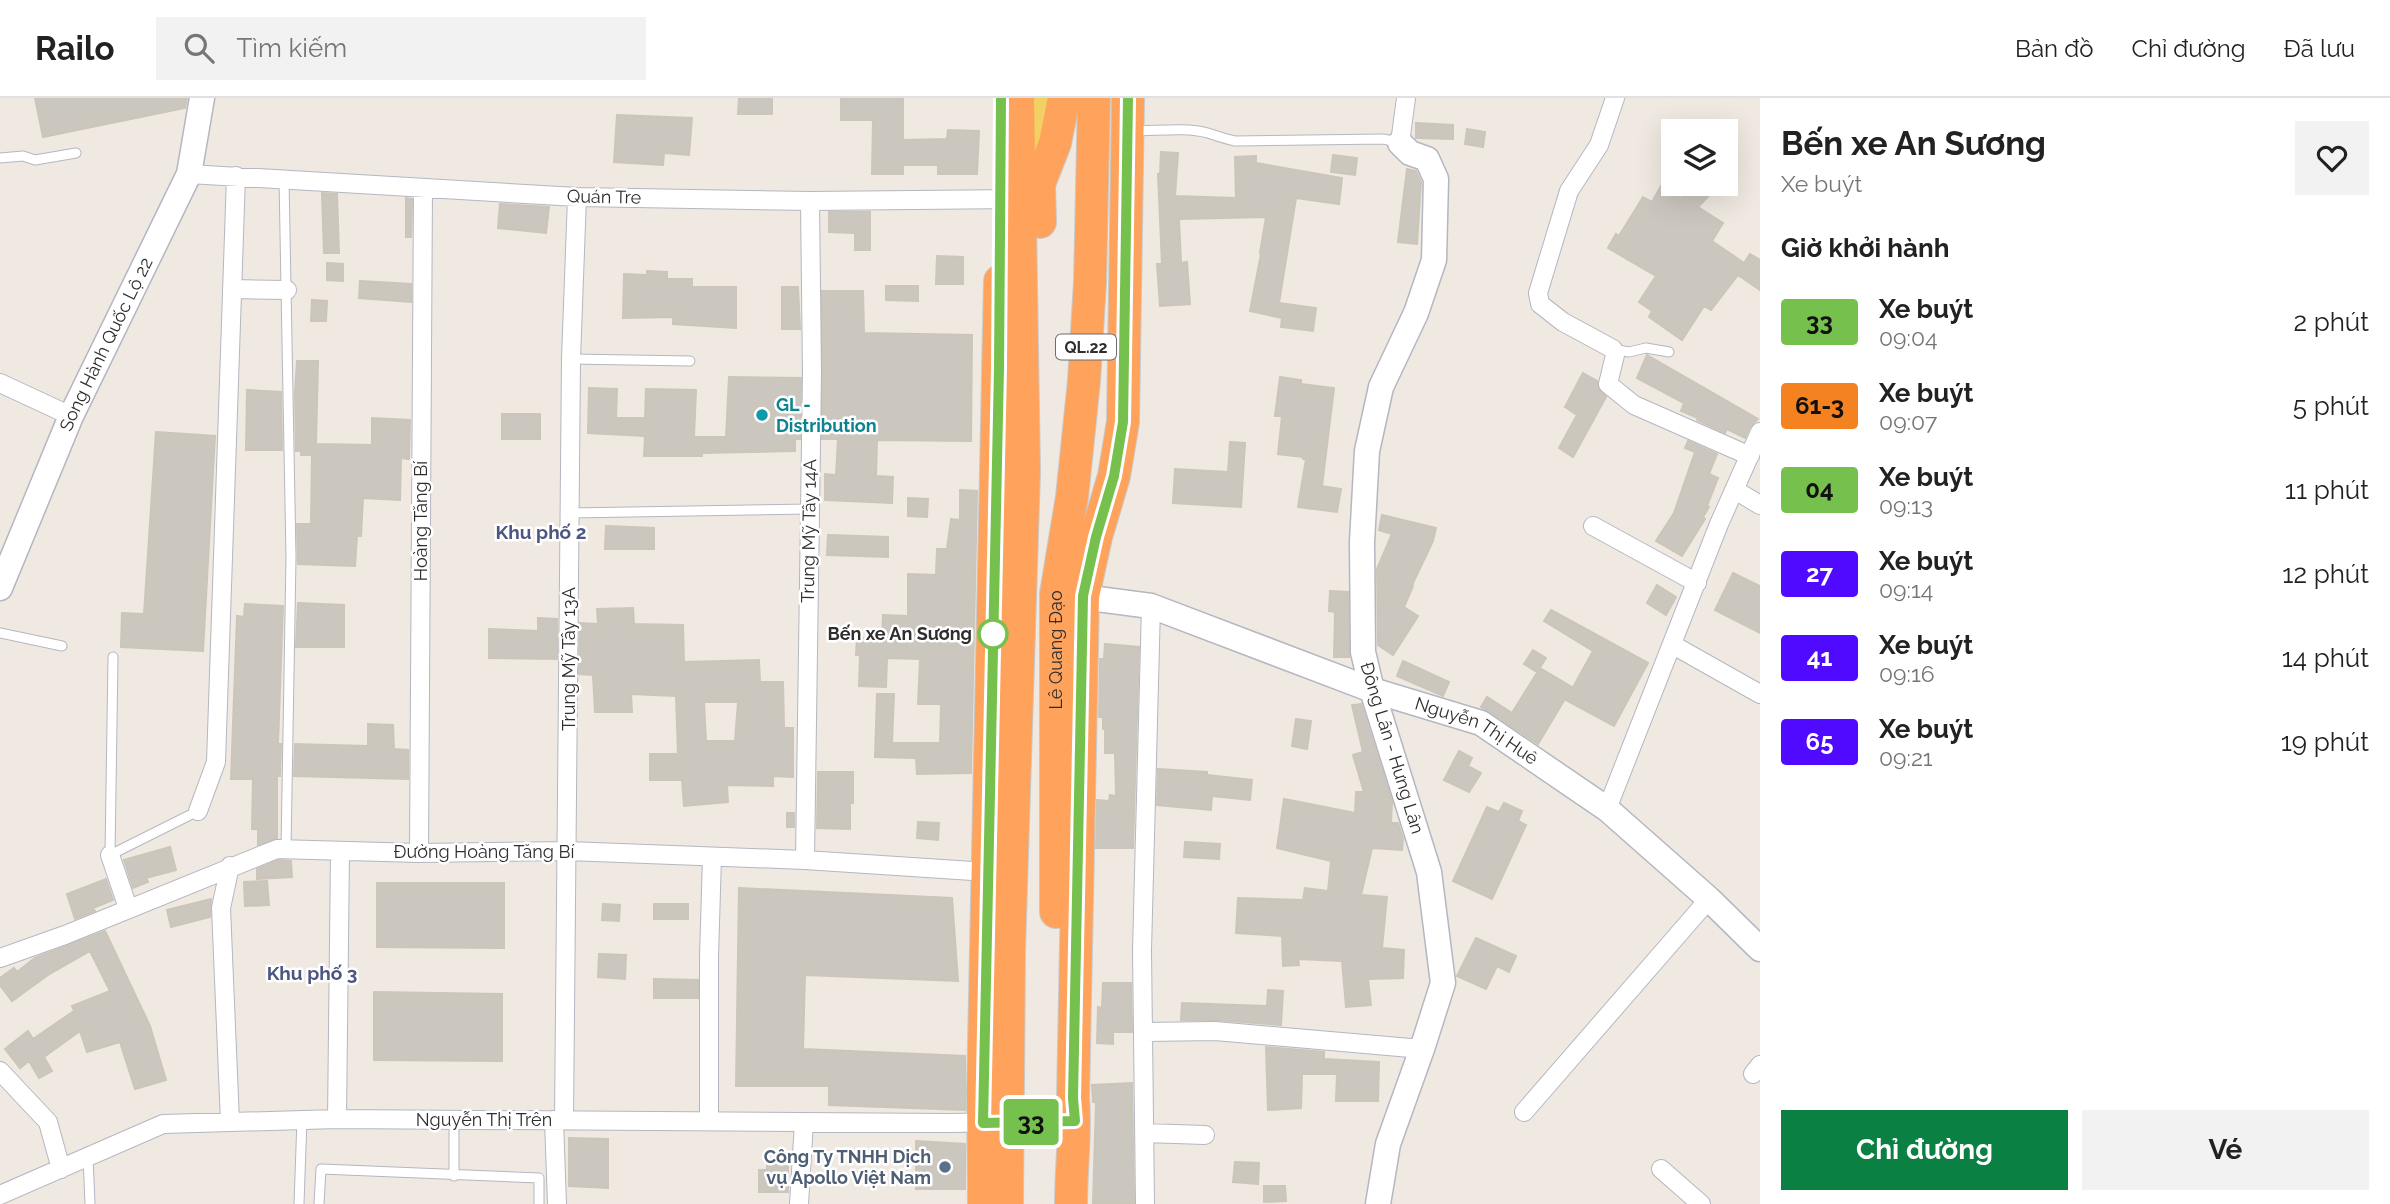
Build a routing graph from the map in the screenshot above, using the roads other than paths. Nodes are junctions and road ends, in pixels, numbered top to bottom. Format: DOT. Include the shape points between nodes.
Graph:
graph roads {
  1 [pos="202,98"];
  2 [pos="1001,98"];
  3 [pos="1018,98"];
  4 [pos="1040,98"];
  5 [pos="1064,98"];
  6 [pos="1094,98"];
  7 [pos="1128,98"];
  8 [pos="1406,98"];
  9 [pos="1615,98"];
  10 [pos="1128,131"];
  11 [pos="1400,143"];
  12 [pos="76,153"];
  13 [pos="0,158"];
  14 [pos="189,174"];
  15 [pos="236,176"];
  16 [pos="284,179"];
  17 [pos="423,188"];
  18 [pos="1020,194"];
  19 [pos="577,197"];
  20 [pos="810,201"];
  21 [pos="232,289"];
  22 [pos="287,290"];
  23 [pos="1124,329"];
  24 [pos="1614,349"];
  25 [pos="1669,352"];
  26 [pos="571,359"];
  27 [pos="690,361"];
  28 [pos="0,383"];
  29 [pos="1081,409"];
  30 [pos="71,416"];
  31 [pos="1760,432"];
  32 [pos="1750,456"];
  33 [pos="1735,490"];
  34 [pos="1760,505"];
  35 [pos="810,509"];
  36 [pos="571,513"];
  37 [pos="1593,526"];
  38 [pos="1697,583"];
  39 [pos="0,588"];
  40 [pos="1070,595"];
  41 [pos="1151,606"];
  42 [pos="0,633"];
  43 [pos="1673,645"];
  44 [pos="62,646"];
  45 [pos="113,657"];
  46 [pos="1372,690"];
  47 [pos="1760,694"];
  48 [pos="1607,809"];
  49 [pos="198,811"];
  50 [pos="286,849"];
  51 [pos="568,851"];
  52 [pos="340,852"];
  53 [pos="419,853"];
  54 [pos="110,855"];
  55 [pos="712,857"];
  56 [pos="805,860"];
  57 [pos="230,866"];
  58 [pos="988,872"];
  59 [pos="1709,899"];
  60 [pos="128,908"];
  61 [pos="1757,939"];
  62 [pos="998,951"];
  63 [pos="0,958"];
  64 [pos="1144,1032"];
  65 [pos="1422,1049"];
  66 [pos="0,1071"];
  67 [pos="1524,1112"];
  68 [pos="302,1119"];
  69 [pos="338,1119"];
  70 [pos="454,1119"];
  71 [pos="559,1120"];
  72 [pos="709,1121"];
  73 [pos="230,1122"];
  74 [pos="804,1122"];
  75 [pos="996,1122"];
  76 [pos="1065,1122"];
  77 [pos="1145,1133"];
  78 [pos="1205,1135"];
  79 [pos="88,1155"];
  80 [pos="61,1169"];
  81 [pos="1661,1169"];
  82 [pos="454,1176"];
  83 [pos="0,1195"];
  84 [pos="90,1204"];
  85 [pos="299,1204"];
  86 [pos="320,1204"];
  87 [pos="539,1204"];
  88 [pos="557,1204"];
  89 [pos="799,1204"];
  90 [pos="984,1204"];
  91 [pos="1007,1204"];
  92 [pos="1055,1204"];
  93 [pos="1071,1204"];
  94 [pos="1145,1204"];
  95 [pos="1378,1204"];
  96 [pos="1701,1204"];
  1 -- 14 [label="street, Song Hành Quốc Lộ 22"];
  2 -- 18 [label="highway, QL.22"];
  3 -- 18 [label="highway, QL.22"];
  4 -- 18 [label="main road"];
  5 -- 18 [label="highway, QL.22" via="1055,143"];
  6 -- 29 [label="highway, Lê Quang Đạo / QL.22" via="1090,282"];
  7 -- 10 [label="highway, Lê Quang Đạo / QL.22"];
  8 -- 11 [label="street"];
  9 -- 24 [label="street" via="1599,145 1569,191 1538,293 1540,304 1552,314"];
  10 -- 11 [label="lane" via="1180,130 1235,141 1374,138"];
  10 -- 23 [label="highway, Lê Quang Đạo / QL.22"];
  11 -- 46 [label="street, Đông Lân - Hưng Lân" via="1410,153 1427,159 1436,179 1434,260 1416,313 1381,387 1367,451 1363,652"];
  12 -- 13 [label="lane" via="35,160"];
  14 -- 15 [label="street, Quán Tre"];
  14 -- 30 [label="street, Song Hành Quốc Lộ 22"];
  15 -- 16 [label="street, Quán Tre"];
  15 -- 21 [label="street"];
  16 -- 17 [label="street, Quán Tre"];
  16 -- 22 [label="lane"];
  17 -- 19 [label="street, Quán Tre"];
  17 -- 53 [label="street, Hoàng Tăng Bí"];
  18 -- 20 [label="street, Quán Tre"];
  18 -- 58 [label="highway, QL.22"];
  18 -- 62 [label="highway, QL.22" via="1040,311 1024,471"];
  19 -- 20 [label="street, Quán Tre"];
  19 -- 26 [label="street, Trung Mỹ Tây 13A"];
  20 -- 35 [label="street, Trung Mỹ Tây 14A"];
  21 -- 22 [label="street"];
  21 -- 49 [label="street" via="216,762"];
  22 -- 50 [label="lane" via="291,557"];
  23 -- 29 [label="highway"];
  23 -- 40 [label="highway, Lê Quang Đạo / QL.22" via="1123,422 1114,476 1096,537"];
  24 -- 25 [label="lane"];
  24 -- 32 [label="street" via="1608,384 1634,405"];
  26 -- 27 [label="lane"];
  26 -- 36 [label="street, Trung Mỹ Tây 13A"];
  28 -- 30 [label="street"];
  29 -- 40 [label="highway, Lê Quang Đạo / QL.22" via="1072,497"];
  30 -- 39 [label="street, Song Hành Quốc Lộ 22"];
  31 -- 32 [label="street"];
  32 -- 33 [label="street"];
  33 -- 34 [label="street"];
  33 -- 38 [label="street"];
  35 -- 36 [label="lane"];
  35 -- 56 [label="street, Trung Mỹ Tây 14A"];
  36 -- 51 [label="street, Trung Mỹ Tây 13A"];
  37 -- 38 [label="street"];
  38 -- 43 [label="street"];
  40 -- 41 [label="street, Nguyễn Thị Huê"];
  40 -- 76 [label="highway, Lê Quang Đạo / QL.22"];
  41 -- 46 [label="street, Nguyễn Thị Huê"];
  41 -- 64 [label="street"];
  42 -- 44 [label="lane"];
  43 -- 47 [label="street"];
  43 -- 48 [label="street"];
  45 -- 54 [label="lane"];
  46 -- 48 [label="street, Nguyễn Thị Huê" via="1481,723"];
  46 -- 65 [label="street, Đông Lân - Hưng Lân" via="1429,872 1443,983"];
  48 -- 59 [label="street, Nguyễn Thị Huê"];
  49 -- 54 [label="lane"];
  50 -- 52 [label="street, Đường Hoàng Tăng Bí"];
  50 -- 57 [label="street, Đường Hoàng Tăng Bí"];
  51 -- 53 [label="street, Đường Hoàng Tăng Bí"];
  51 -- 55 [label="street, Đường Hoàng Tăng Bí"];
  51 -- 71 [label="street, Trung Mỹ Tây 13A"];
  52 -- 53 [label="street, Đường Hoàng Tăng Bí"];
  52 -- 69 [label="street"];
  54 -- 60 [label="street"];
  55 -- 56 [label="street, Đường Hoàng Tăng Bí"];
  55 -- 72 [label="street"];
  56 -- 58 [label="street, Đường Hoàng Tăng Bí"];
  57 -- 60 [label="street, Đường Hoàng Tăng Bí"];
  57 -- 73 [label="street" via="221,908"];
  58 -- 62 [label="highway, QL.22"];
  59 -- 61 [label="street, Nguyễn Thị Huê"];
  59 -- 67 [label="street"];
  60 -- 63 [label="street, Đường Hoàng Tăng Bí"];
  62 -- 75 [label="highway, QL.22"];
  64 -- 65 [label="street" via="1215,1031"];
  64 -- 77 [label="street"];
  65 -- 95 [label="street, Đông Lân - Hưng Lân" via="1388,1144"];
  66 -- 80 [label="street" via="48,1122"];
  68 -- 69 [label="street, Nguyễn Thị Trên"];
  68 -- 73 [label="street, Nguyễn Thị Trên"];
  68 -- 85 [label="lane"];
  69 -- 70 [label="street, Nguyễn Thị Trên"];
  70 -- 71 [label="street, Nguyễn Thị Trên"];
  70 -- 82 [label="lane"];
  71 -- 72 [label="street, Nguyễn Thị Trên"];
  71 -- 88 [label="street, Trung Mỹ Tây 13A"];
  72 -- 74 [label="street, Nguyễn Thị Trên"];
  73 -- 79 [label="street, Nguyễn Thị Trên" via="163,1124"];
  74 -- 75 [label="street, Nguyễn Thị Trên"];
  74 -- 89 [label="street"];
  75 -- 76 [label="street, Nguyễn Thị Trên"];
  75 -- 90 [label="highway, QL.22"];
  75 -- 91 [label="highway, QL.22"];
  76 -- 92 [label="highway, Lê Quang Đạo / QL.22"];
  76 -- 93 [label="highway, Lê Quang Đạo / QL.22"];
  77 -- 78 [label="street"];
  77 -- 94 [label="street"];
  79 -- 80 [label="street, Nguyễn Thị Trên"];
  79 -- 84 [label="lane"];
  80 -- 83 [label="street, Nguyễn Thị Trên"];
  81 -- 96 [label="street"];
  82 -- 86 [label="lane" via="321,1169"];
  82 -- 87 [label="lane" via="539,1178"];
}
